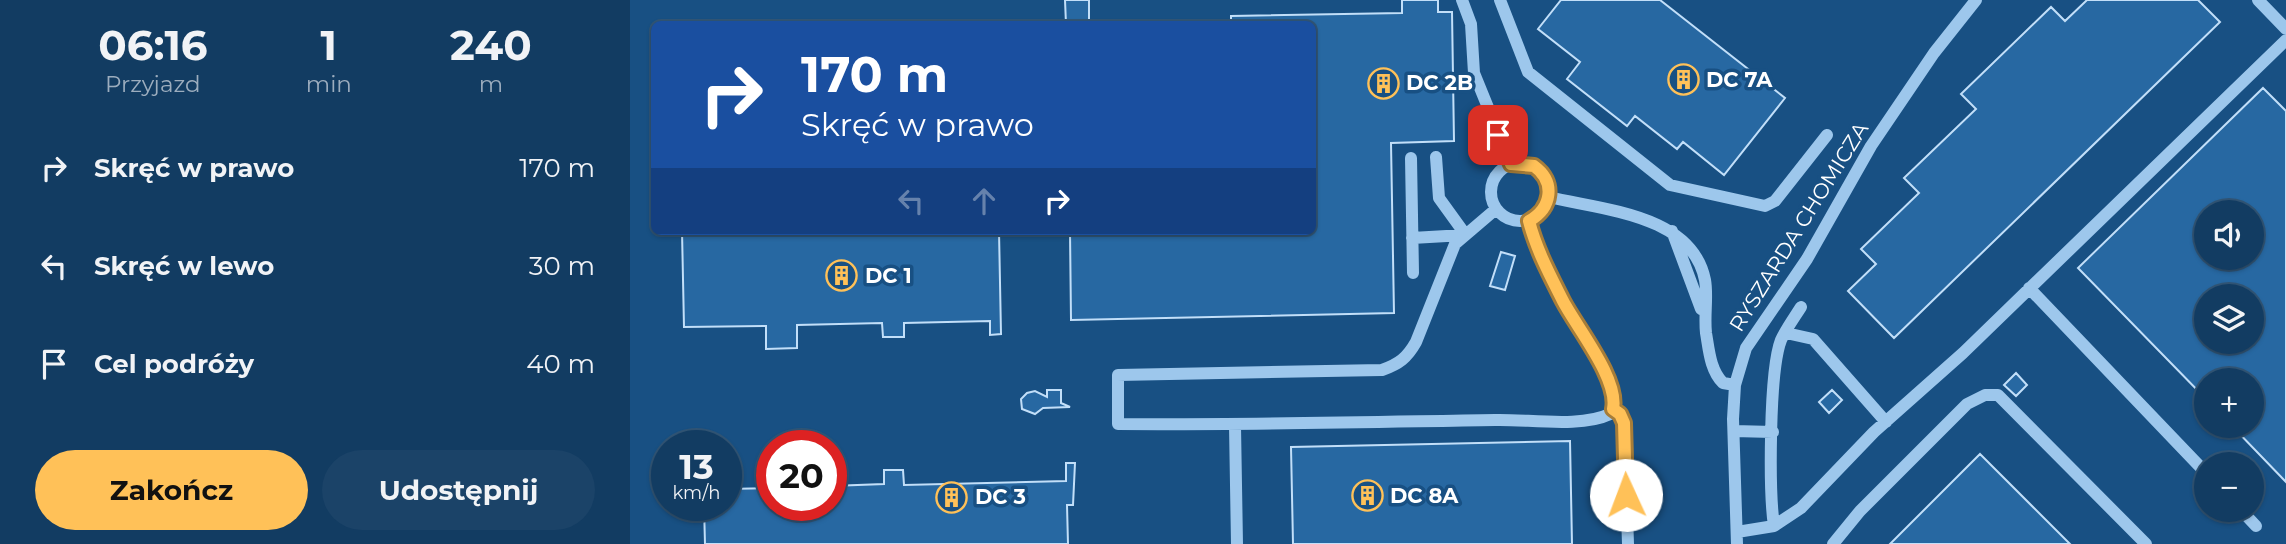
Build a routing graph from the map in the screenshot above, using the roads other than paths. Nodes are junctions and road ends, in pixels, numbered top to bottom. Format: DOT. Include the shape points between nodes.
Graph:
graph roads {
  1 [pos="1462,0"];
  2 [pos="1500,0"];
  3 [pos="1976,0"];
  4 [pos="2258,0"];
  5 [pos="2286,29"];
  6 [pos="2286,40"];
  7 [pos="1827,135"];
  8 [pos="1436,157"];
  9 [pos="1411,158"];
  10 [pos="1511,164"];
  11 [pos="1549,197"];
  12 [pos="1496,209"];
  13 [pos="1529,221"];
  14 [pos="1465,234"];
  15 [pos="1412,238"];
  16 [pos="1413,273"];
  17 [pos="2029,288"];
  18 [pos="1801,307"];
  19 [pos="1786,333"];
  20 [pos="1735,385"];
  21 [pos="1613,409"];
  22 [pos="1886,422"];
  23 [pos="1235,426"];
  24 [pos="1734,431"];
  25 [pos="1773,432"];
  26 [pos="2194,460"];
  27 [pos="2252,522"];
  28 [pos="1774,526"];
  29 [pos="2256,526"];
  30 [pos="1737,538"];
  31 [pos="1237,544"];
  32 [pos="1628,544"];
  33 [pos="1833,544"];
  34 [pos="2146,544"];
  1 -- 10 [label="street" via="1471,24 1475,73"];
  2 -- 7 [label="street" via="1528,72 1670,184 1765,206 1775,201"];
  3 -- 20 [label="street, RYSZARDA CHOMICZA" via="1871,146 1807,259 1746,348"];
  4 -- 5 [label="street"];
  6 -- 17 [label="street"];
  8 -- 14 [label="street" via="1438,198"];
  9 -- 15 [label="street"];
  10 -- 11 [label="street" via="1525,163 1542,172"];
  10 -- 12 [label="street" via="1493,181 1490,191"];
  11 -- 13 [label="street" via="1545,208"];
  11 -- 20 [label="street" via="1672,231 1703,313 1714,372 1723,383"];
  12 -- 13 [label="street" via="1511,220"];
  12 -- 14 [label="street"];
  13 -- 21 [label="street" via="1559,293 1612,388"];
  14 -- 15 [label="street"];
  14 -- 23 [label="street" via="1455,244 1416,342 1398,364 1382,370 1118,375 1118,424"];
  15 -- 16 [label="street"];
  17 -- 22 [label="street"];
  17 -- 26 [label="street"];
  18 -- 19 [label="street"];
  19 -- 22 [label="street" via="1813,339"];
  19 -- 25 [label="street" via="1777,357"];
  20 -- 24 [label="street, RYSZARDA CHOMICZA"];
  21 -- 23 [label="street" via="1597,421"];
  21 -- 32 [label="street" via="1624,423"];
  22 -- 28 [label="street" via="1801,508"];
  23 -- 31 [label="street"];
  24 -- 25 [label="street"];
  24 -- 30 [label="street, RYSZARDA CHOMICZA"];
  25 -- 28 [label="street"];
  27 -- 29 [label="street"];
  28 -- 30 [label="street"];
  33 -- 34 [label="street" via="1860,510 1967,404 1985,395 1998,395"];
}
